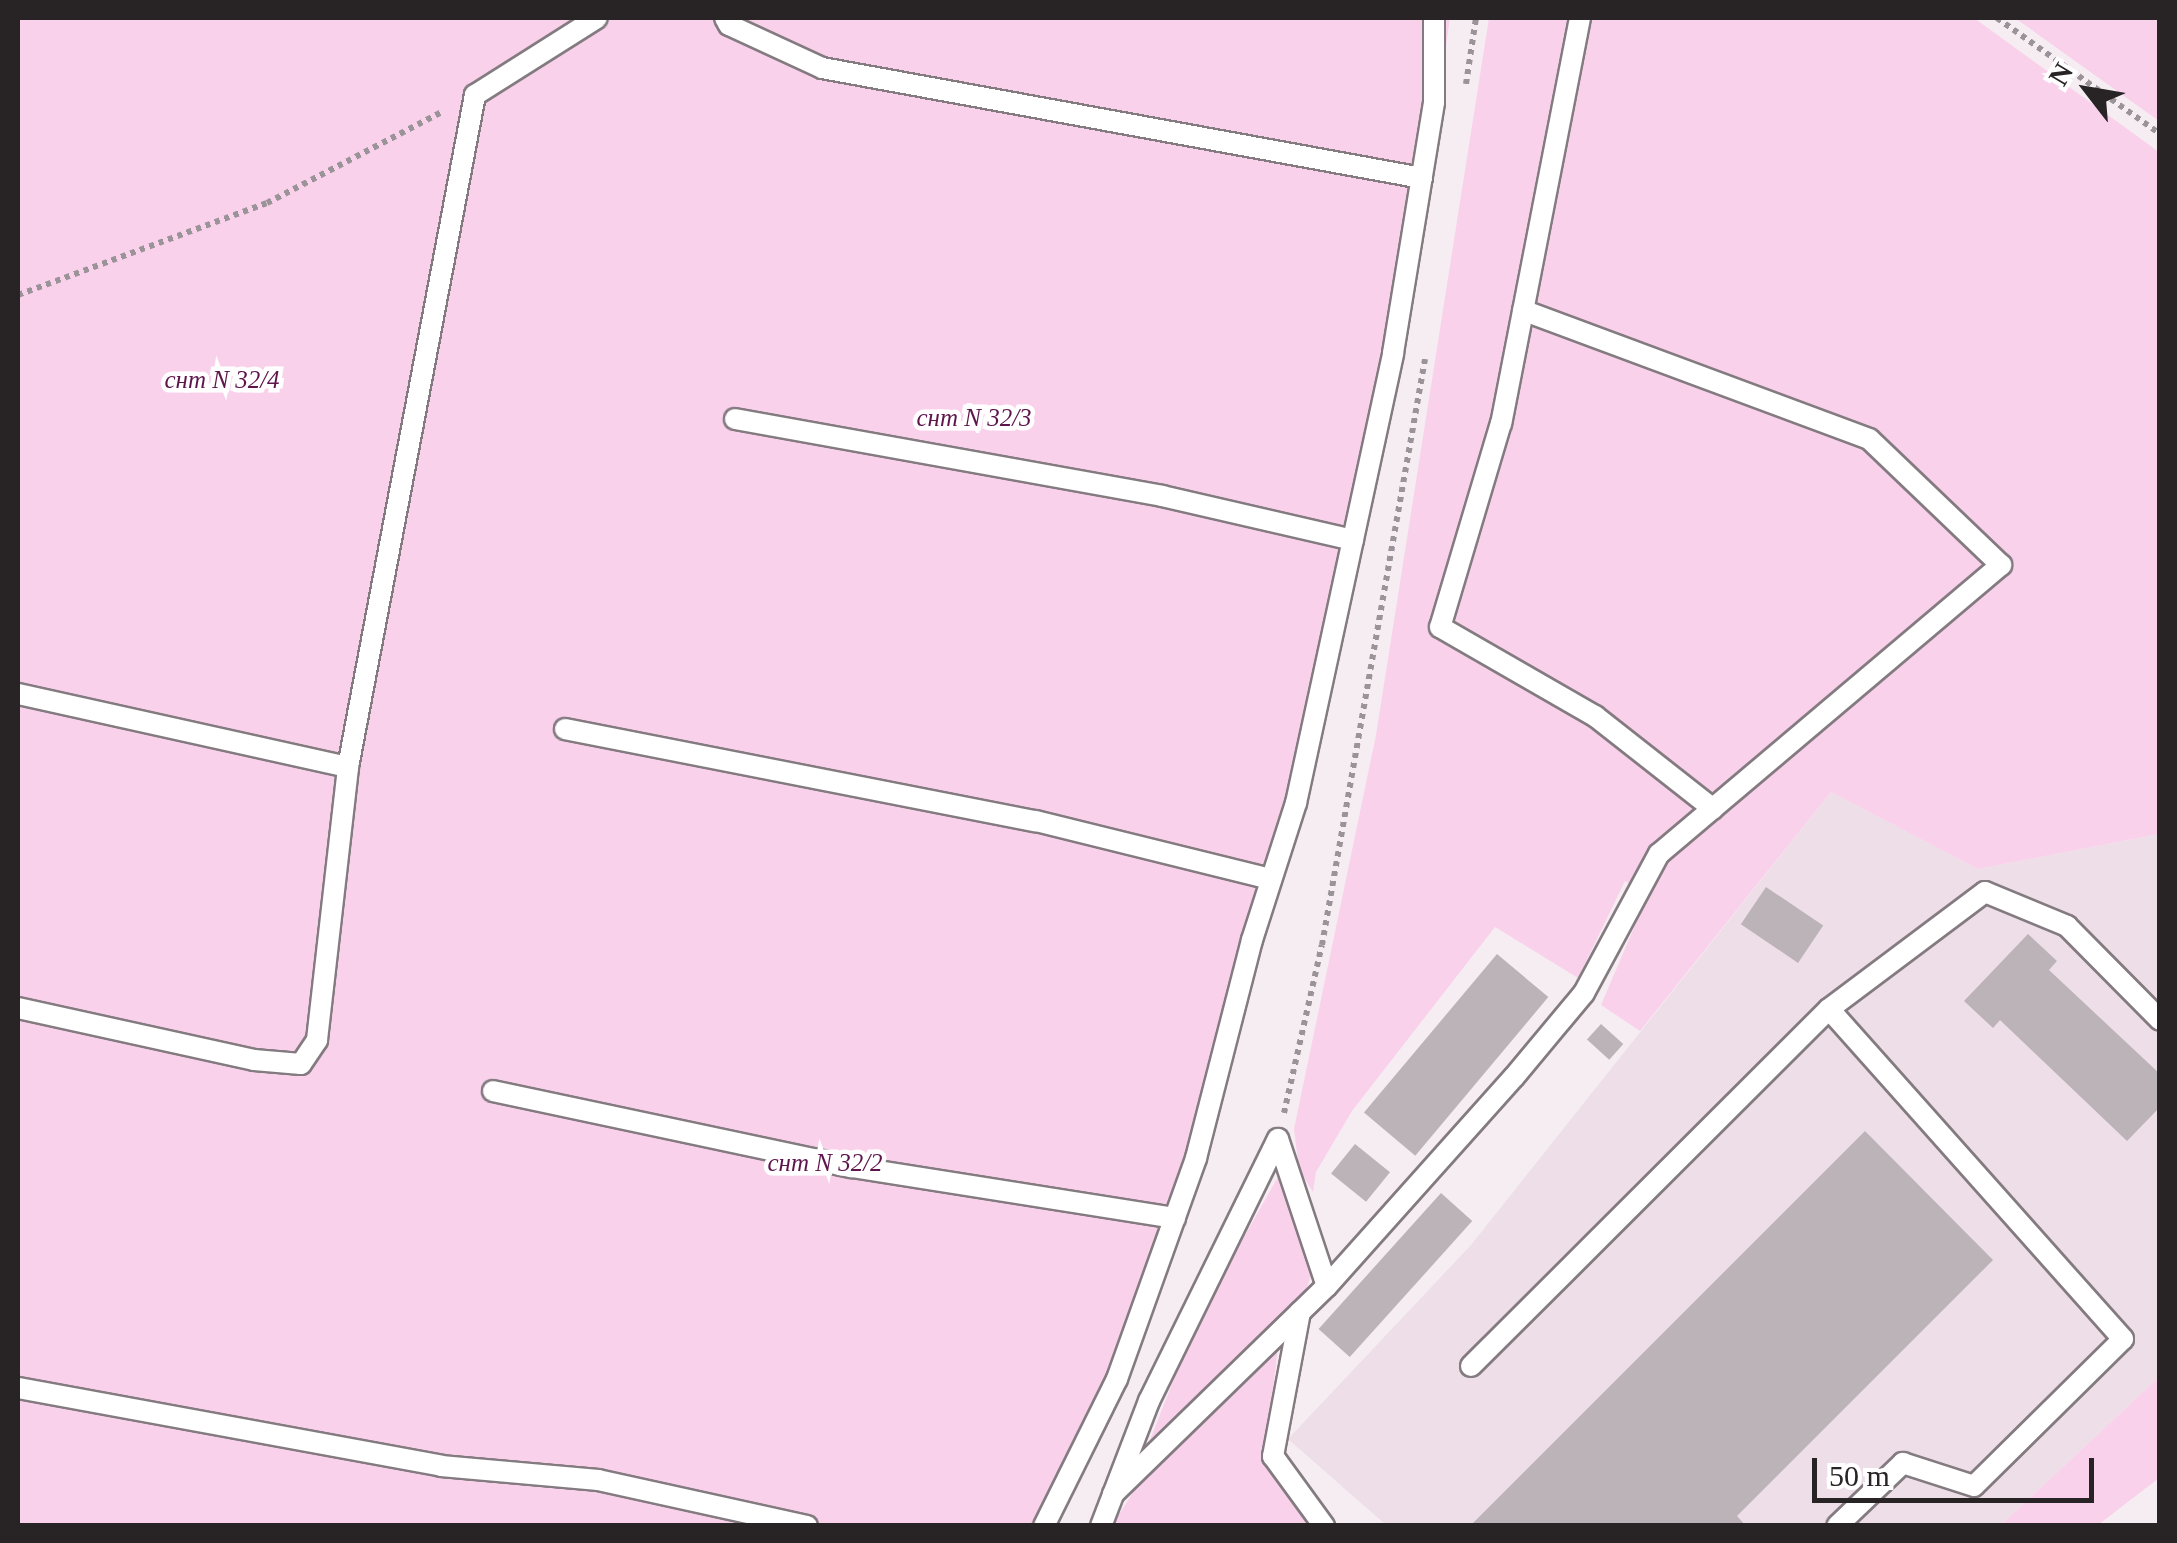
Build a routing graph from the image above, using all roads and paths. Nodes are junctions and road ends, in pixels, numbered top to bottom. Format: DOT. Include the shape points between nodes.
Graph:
graph roads {
  1 [pos="597,18"];
  2 [pos="725,18"];
  3 [pos="1434,18"];
  4 [pos="1476,18"];
  5 [pos="1580,18"];
  6 [pos="1997,18"];
  7 [pos="474,95"];
  8 [pos="1464,96"];
  9 [pos="2160,134"];
  10 [pos="1422,178"];
  11 [pos="18,295"];
  12 [pos="1522,310"];
  13 [pos="1426,351"];
  14 [pos="735,419"];
  15 [pos="1353,540"];
  16 [pos="18,694"];
  17 [pos="566,729"];
  18 [pos="348,767"];
  19 [pos="1713,809"];
  20 [pos="1271,879"];
  21 [pos="18,1008"];
  22 [pos="1829,1009"];
  23 [pos="2160,1020"];
  24 [pos="494,1092"];
  25 [pos="1278,1138"];
  26 [pos="1175,1218"];
  27 [pos="1326,1286"];
  28 [pos="1300,1312"];
  29 [pos="1472,1366"];
  30 [pos="18,1388"];
  31 [pos="1114,1494"];
  32 [pos="807,1526"];
  33 [pos="1044,1526"];
  34 [pos="1102,1526"];
  35 [pos="1324,1526"];
  36 [pos="1837,1526"];
  1 -- 7 [label="lane"];
  2 -- 10 [label="lane" via="729,26 822,68"];
  3 -- 10 [label="lane" via="1434,102"];
  4 -- 8 [label="path"];
  5 -- 12 [label="lane"];
  6 -- 9 [label="path"];
  7 -- 11 [label="path" via="267,203"];
  7 -- 18 [label="lane"];
  10 -- 15 [label="lane"];
  12 -- 19 [label="lane" via="1501,423 1440,627 1594,716"];
  12 -- 19 [label="lane" via="1868,440 2002,565"];
  13 -- 25 [label="path" via="1322,946"];
  14 -- 15 [label="lane" via="1162,496"];
  15 -- 20 [label="lane" via="1296,803"];
  16 -- 18 [label="lane"];
  17 -- 20 [label="lane" via="1036,821"];
  18 -- 21 [label="lane" via="317,1040 301,1064 254,1060"];
  19 -- 27 [label="lane" via="1659,854 1584,993"];
  20 -- 26 [label="lane"];
  22 -- 23 [label="lane" via="1985,892 2067,926"];
  22 -- 29 [label="lane"];
  22 -- 36 [label="lane" via="2123,1339 1974,1486 1903,1463"];
  24 -- 26 [label="lane" via="852,1167"];
  25 -- 27 [label="lane"];
  25 -- 31 [label="lane" via="1149,1401"];
  26 -- 33 [label="lane" via="1117,1379"];
  27 -- 28 [label="lane"];
  28 -- 31 [label="lane"];
  28 -- 35 [label="lane" via="1273,1456"];
  30 -- 32 [label="lane" via="441,1466 598,1480"];
  31 -- 34 [label="lane"];
}
